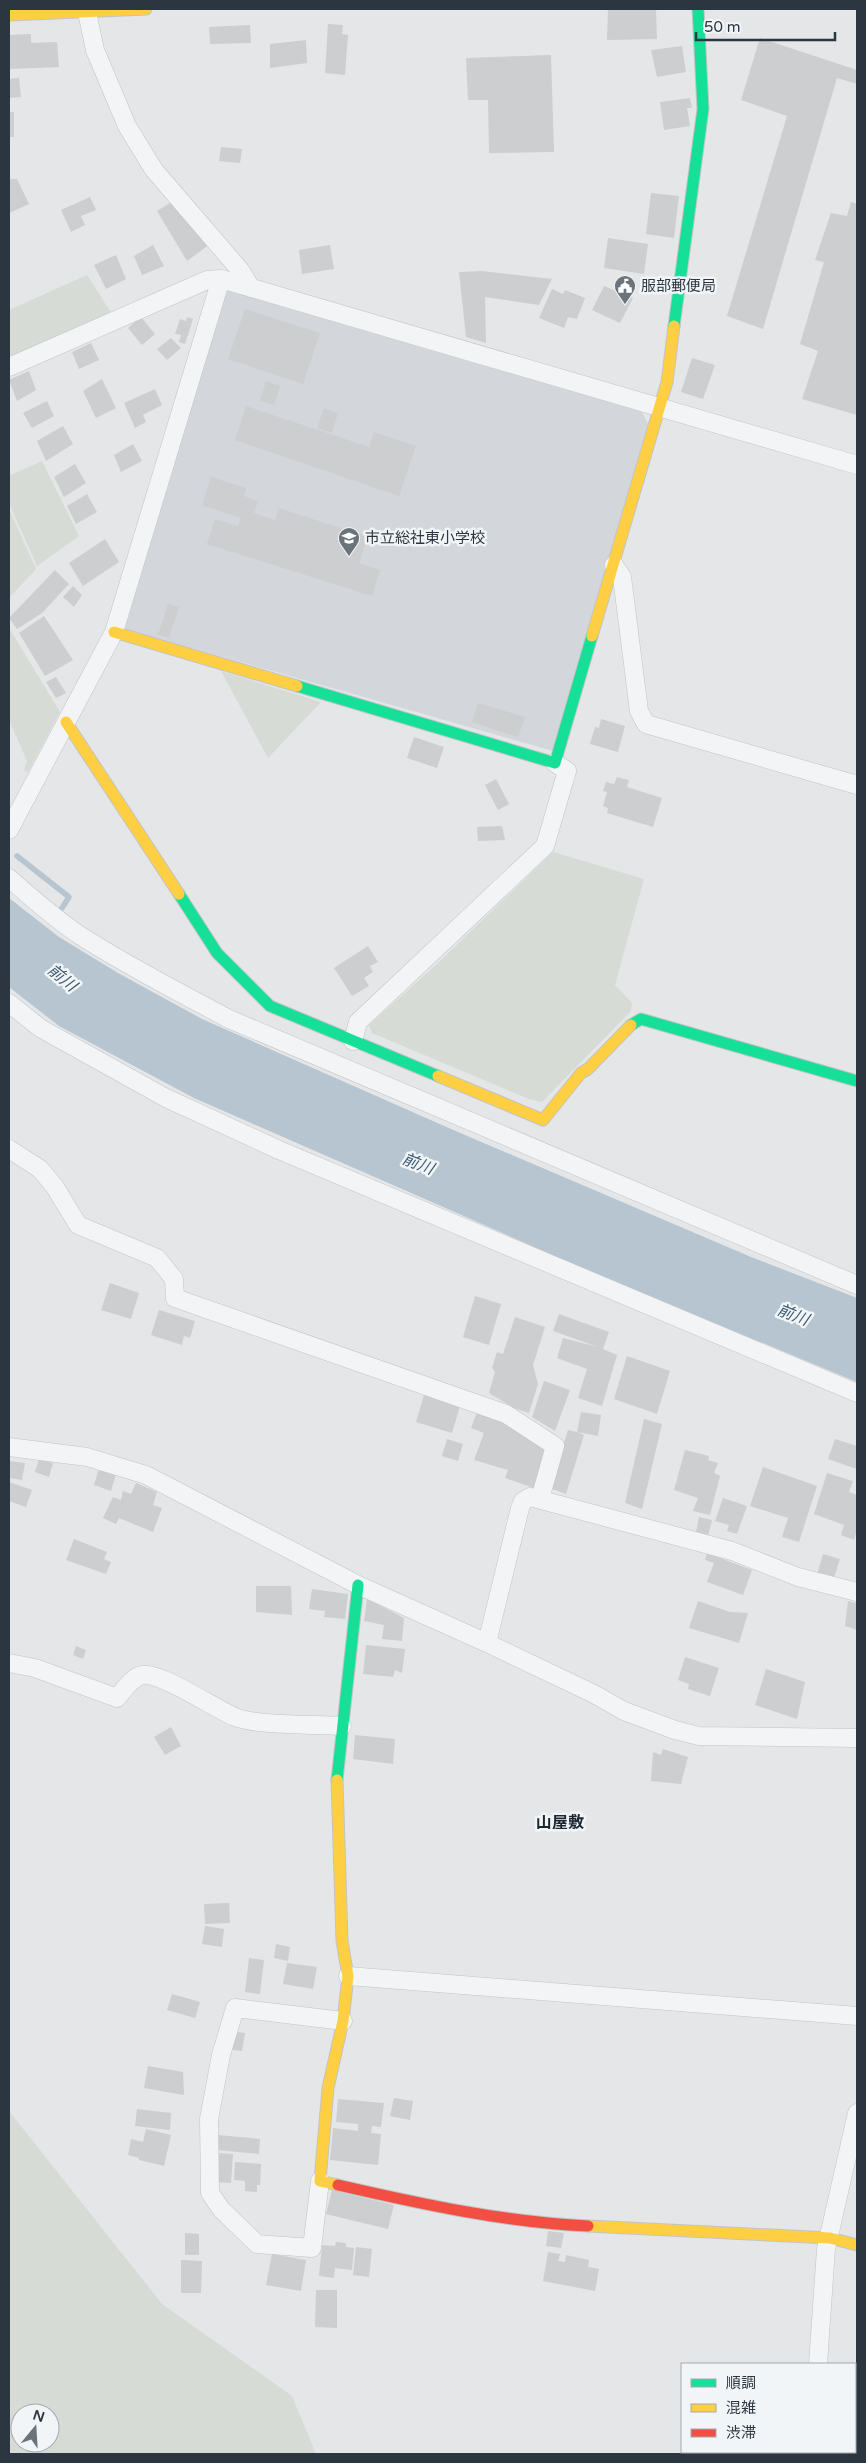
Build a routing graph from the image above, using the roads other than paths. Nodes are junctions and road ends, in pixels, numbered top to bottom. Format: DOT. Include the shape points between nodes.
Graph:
graph roads {
  1 [pos="146,9"];
  2 [pos="698,9"];
  3 [pos="87,12"];
  4 [pos="9,16"];
  5 [pos="221,280"];
  6 [pos="252,288"];
  7 [pos="9,367"];
  8 [pos="660,408"];
  9 [pos="857,465"];
  10 [pos="614,565"];
  11 [pos="114,632"];
  12 [pos="66,722"];
  13 [pos="555,763"];
  14 [pos="857,785"];
  15 [pos="9,830"];
  16 [pos="9,878"];
  17 [pos="9,1003"];
  18 [pos="353,1041"];
  19 [pos="857,1081"];
  20 [pos="9,1149"];
  21 [pos="857,1285"];
  22 [pos="857,1393"];
  23 [pos="9,1447"];
  24 [pos="540,1499"];
  25 [pos="358,1585"];
  26 [pos="857,1592"];
  27 [pos="487,1643"];
  28 [pos="9,1663"];
  29 [pos="342,1726"];
  30 [pos="857,1738"];
  31 [pos="348,1976"];
  32 [pos="857,2016"];
  33 [pos="343,2021"];
  34 [pos="857,2113"];
  35 [pos="320,2181"];
  36 [pos="830,2238"];
  37 [pos="857,2246"];
  38 [pos="818,2363"];
  1 -- 3 [label="main road"];
  2 -- 8 [label="main road" via="703,109 667,382"];
  3 -- 4 [label="main road"];
  3 -- 6 [label="street" via="95,50 127,126 154,170"];
  5 -- 6 [label="street"];
  5 -- 7 [label="street" via="207,280"];
  5 -- 11 [label="street"];
  6 -- 8 [label="street"];
  8 -- 9 [label="street"];
  8 -- 10 [label="main road"];
  10 -- 13 [label="main road"];
  10 -- 14 [label="street" via="622,577 639,711 646,724"];
  11 -- 12 [label="street"];
  11 -- 13 [label="main road"];
  12 -- 15 [label="street"];
  12 -- 18 [label="main road" via="217,954 270,1006"];
  13 -- 18 [label="street" via="567,771 545,846 358,1022"];
  16 -- 21 [label="street" via="81,935 229,1019"];
  17 -- 22 [label="street" via="48,1032 166,1098 279,1150"];
  18 -- 19 [label="main road" via="543,1120 580,1073 588,1069 628,1027 641,1019"];
  20 -- 24 [label="street" via="40,1169 78,1225 157,1258 174,1278 174,1298 506,1414 555,1446"];
  23 -- 25 [label="street" via="87,1457 146,1474"];
  24 -- 26 [label="street" via="732,1551 798,1576"];
  24 -- 27 [label="street" via="530,1497 520,1508"];
  25 -- 27 [label="street"];
  25 -- 29 [label="main road"];
  27 -- 30 [label="street" via="624,1711 675,1730 700,1736"];
  28 -- 29 [label="street" via="35,1668 117,1698 132,1680 142,1675 158,1677 237,1718 255,1722"];
  29 -- 31 [label="main road" via="337,1782 342,1941"];
  31 -- 32 [label="street"];
  31 -- 33 [label="main road"];
  33 -- 35 [label="main road" via="328,2088"];
  33 -- 35 [label="street" via="234,2008 209,2119 210,2193 221,2209 257,2244 312,2248"];
  34 -- 36 [label="street"];
  35 -- 36 [label="main road" via="457,2212 542,2224"];
  36 -- 37 [label="main road"];
  36 -- 38 [label="street" via="826,2249"];
}
